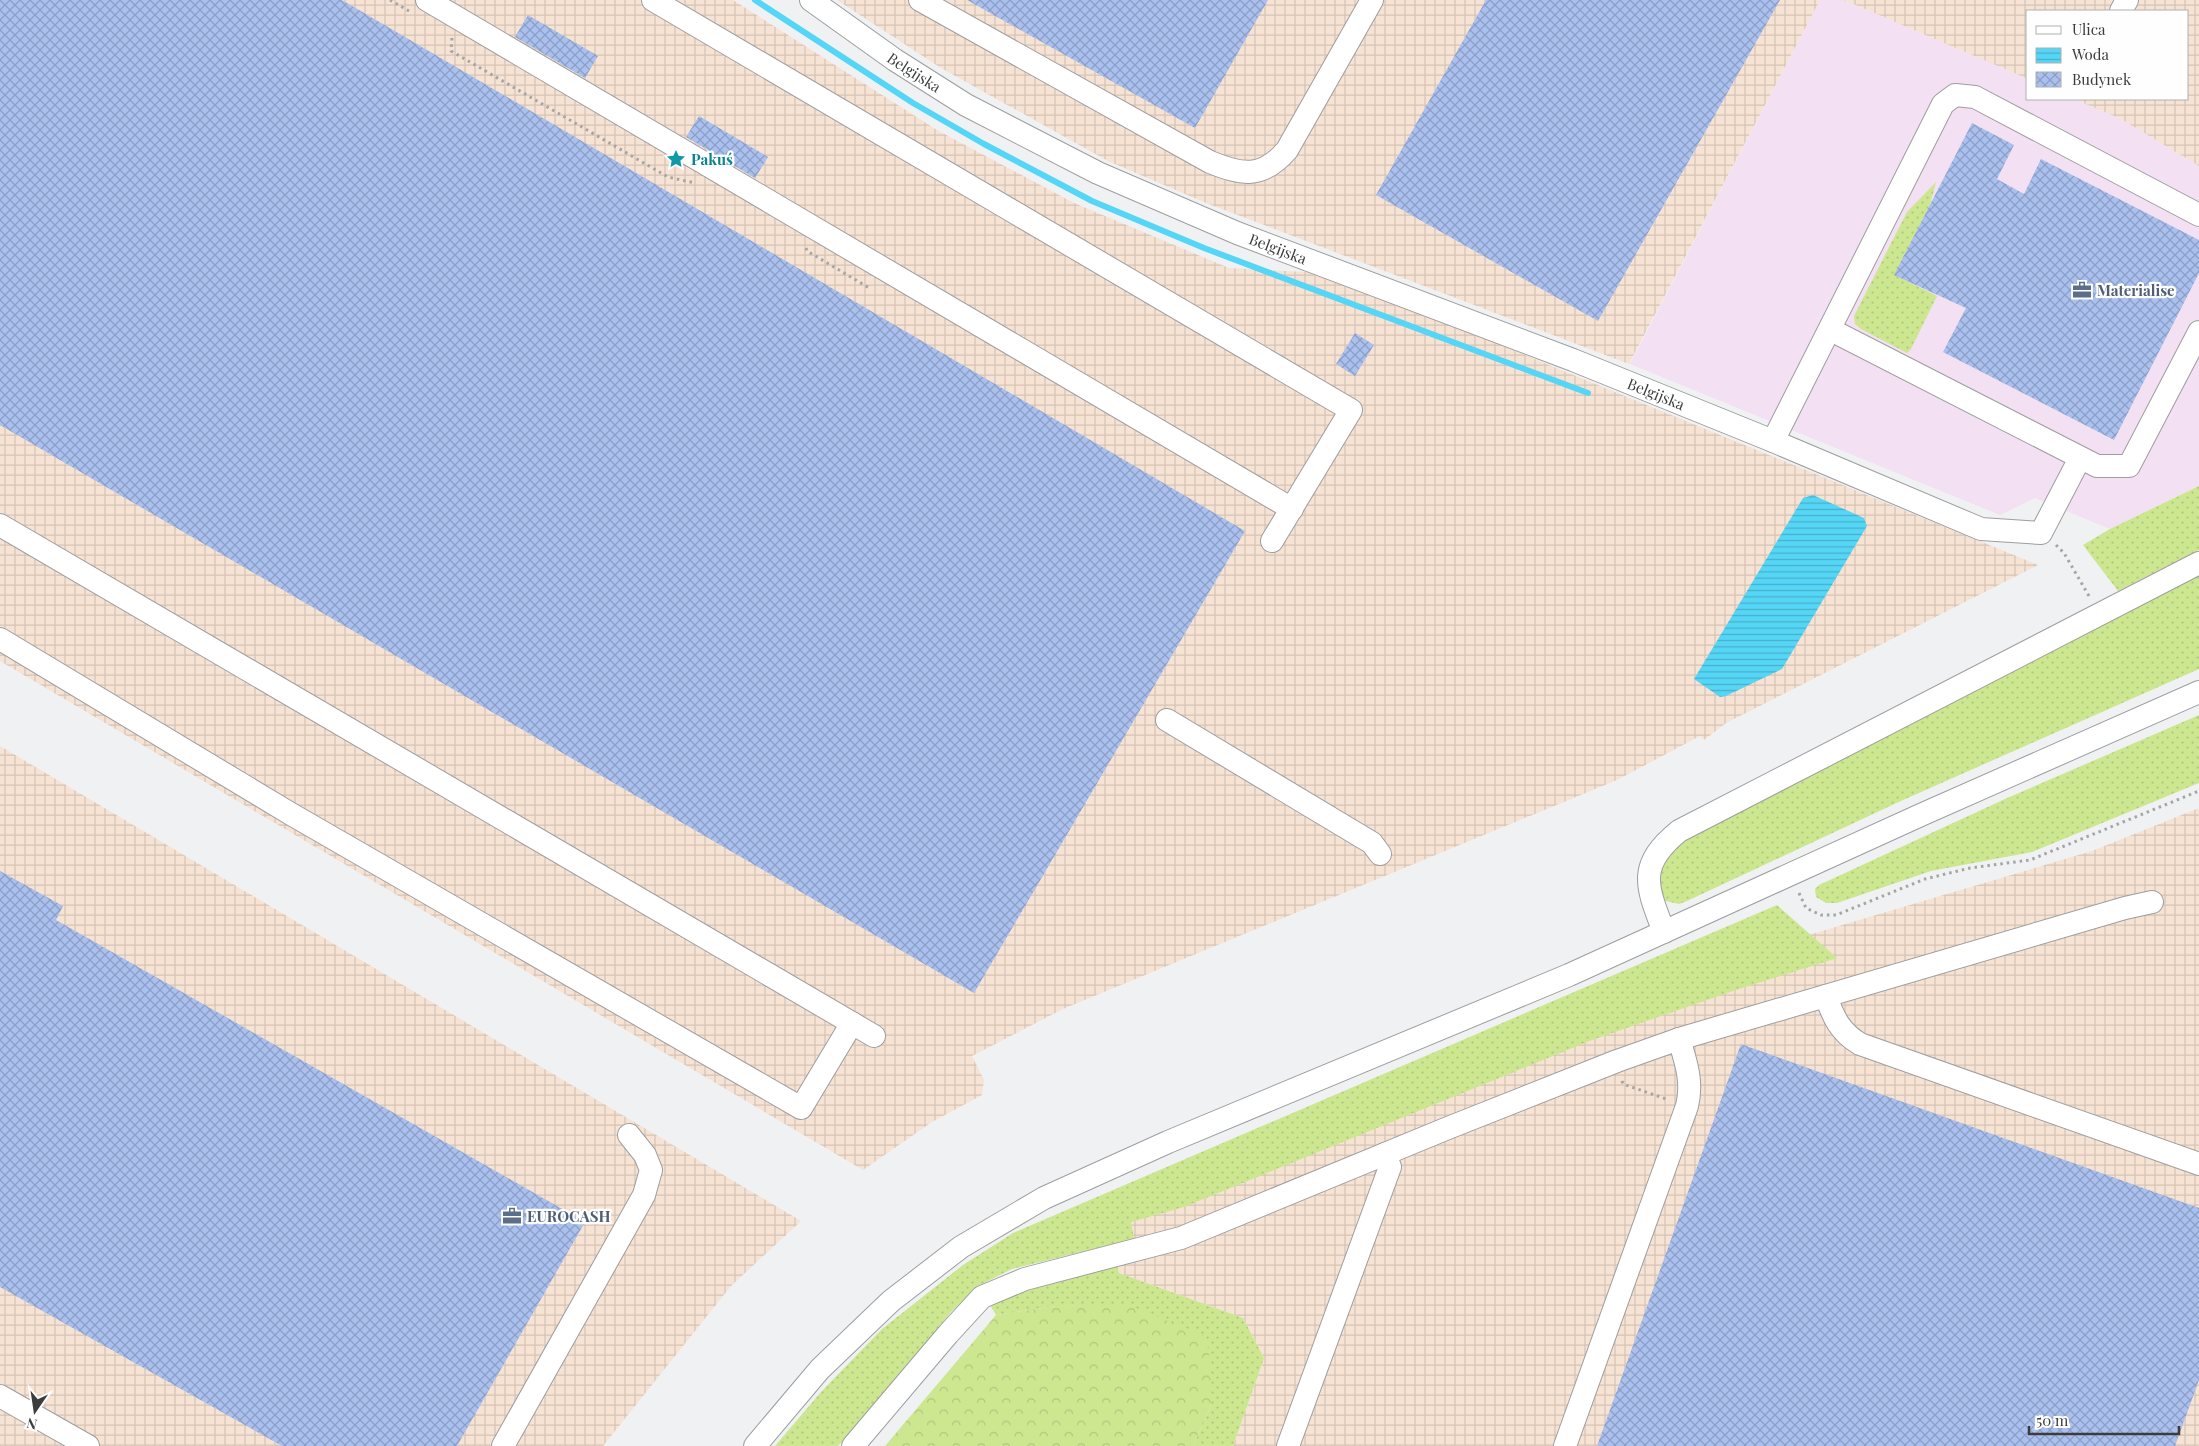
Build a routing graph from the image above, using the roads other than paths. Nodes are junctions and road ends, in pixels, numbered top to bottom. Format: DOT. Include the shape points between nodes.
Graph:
graph roads {
  1 [pos="654,0"];
  2 [pos="811,0"];
  3 [pos="920,0"];
  4 [pos="1372,0"];
  5 [pos="420,7"];
  6 [pos="2199,215"];
  7 [pos="1831,330"];
  8 [pos="2199,332"];
  9 [pos="1773,441"];
  10 [pos="2080,458"];
  11 [pos="1292,509"];
  12 [pos="0,525"];
  13 [pos="1272,542"];
  14 [pos="2199,563"];
  15 [pos="0,639"];
  16 [pos="2199,692"];
  17 [pos="1167,720"];
  18 [pos="1380,854"];
  19 [pos="2152,902"];
  20 [pos="1664,932"];
  21 [pos="1826,996"];
  22 [pos="852,1023"];
  23 [pos="874,1036"];
  24 [pos="1679,1039"];
  25 [pos="629,1135"];
  26 [pos="1385,1154"];
  27 [pos="2199,1164"];
  28 [pos="0,1396"];
  29 [pos="88,1446"];
  30 [pos="503,1446"];
  31 [pos="754,1446"];
  32 [pos="853,1446"];
  33 [pos="1288,1446"];
  34 [pos="1566,1446"];
  1 -- 11 [label="street" via="1350,410"];
  2 -- 9 [label="street, Belgijska" via="895,60 966,105 1098,173 1237,233 1573,360"];
  3 -- 4 [label="street" via="1210,162 1233,172 1250,173 1276,163 1287,150"];
  5 -- 11 [label="street"];
  6 -- 7 [label="street" via="1975,97 1955,95 1943,104"];
  7 -- 9 [label="street"];
  7 -- 10 [label="street"];
  8 -- 10 [label="street" via="2129,466 2097,466"];
  9 -- 10 [label="street, Belgijska" via="1981,529 2041,533"];
  11 -- 13 [label="street"];
  12 -- 22 [label="street"];
  14 -- 20 [label="street" via="1679,831 1664,843 1647,876 1650,895"];
  15 -- 22 [label="street" via="291,814 801,1108"];
  16 -- 20 [label="street"];
  17 -- 18 [label="street" via="1372,843"];
  19 -- 21 [label="street"];
  20 -- 31 [label="street" via="1569,975 1168,1142 1044,1198 961,1247 891,1301 820,1369"];
  21 -- 24 [label="street"];
  21 -- 27 [label="street" via="1839,1027 1860,1044"];
  22 -- 23 [label="street"];
  24 -- 26 [label="street"];
  24 -- 34 [label="street" via="1690,1076 1691,1092"];
  25 -- 30 [label="street" via="645,1155 651,1170 644,1195"];
  26 -- 32 [label="street" via="1181,1238 1025,1278 982,1297"];
  26 -- 33 [label="street" via="1390,1167"];
  28 -- 29 [label="street"];
}
